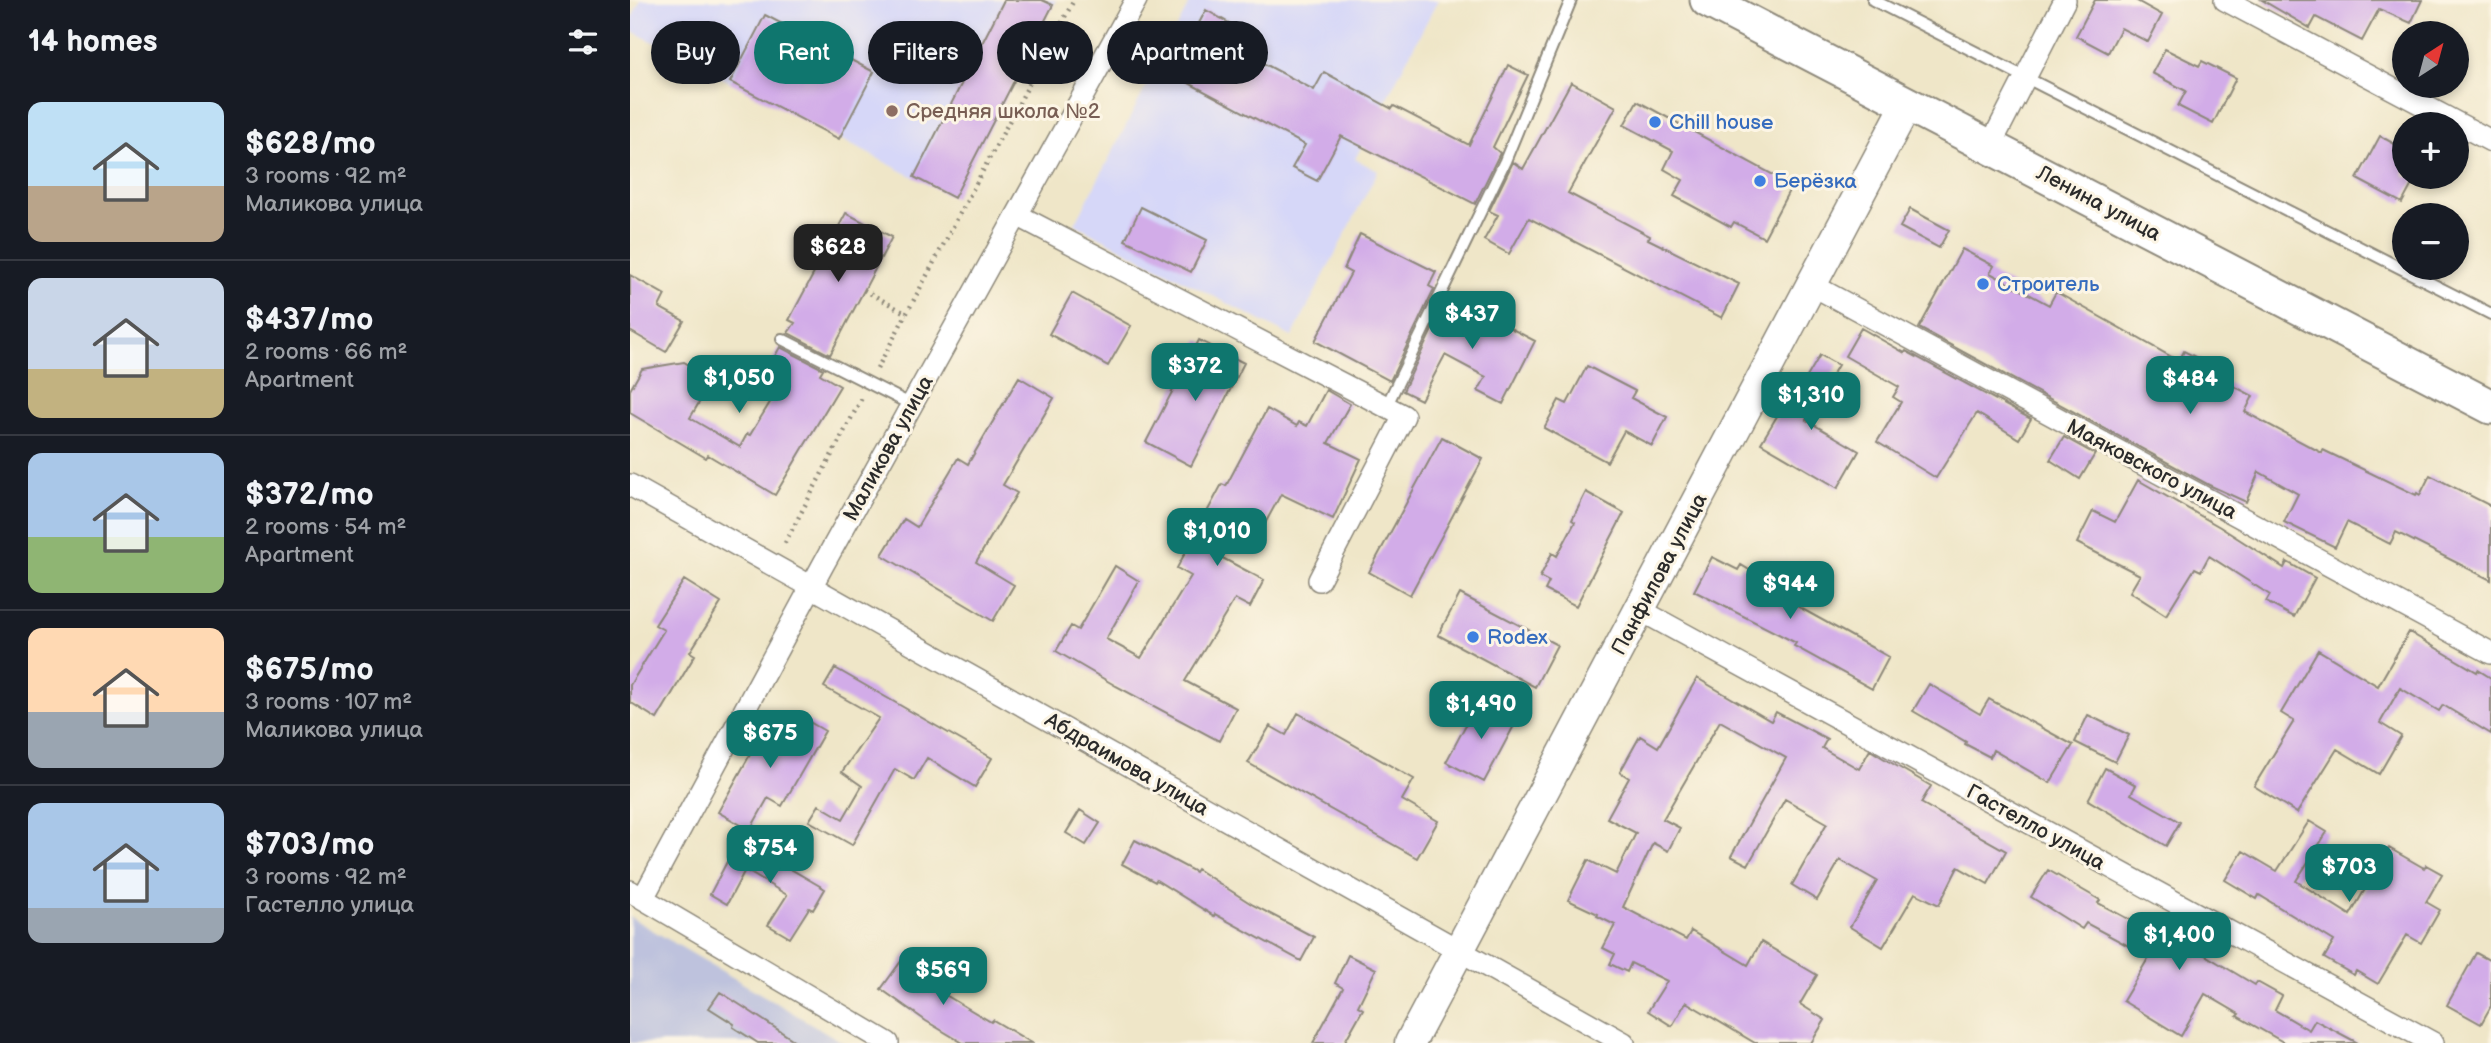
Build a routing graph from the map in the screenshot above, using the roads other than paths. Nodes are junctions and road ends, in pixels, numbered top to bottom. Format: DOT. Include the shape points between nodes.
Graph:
graph roads {
  1 [pos="1136,0"];
  2 [pos="1571,0"];
  3 [pos="1707,0"];
  4 [pos="1873,0"];
  5 [pos="2065,0"];
  6 [pos="2225,0"];
  7 [pos="2026,78"];
  8 [pos="1907,104"];
  9 [pos="2491,141"];
  10 [pos="1990,146"];
  11 [pos="1017,215"];
  12 [pos="1812,285"];
  13 [pos="2491,314"];
  14 [pos="782,339"];
  15 [pos="912,405"];
  16 [pos="1386,407"];
  17 [pos="2491,407"];
  18 [pos="630,485"];
  19 [pos="1319,580"];
  20 [pos="812,586"];
  21 [pos="1640,610"];
  22 [pos="2491,653"];
  23 [pos="637,894"];
  24 [pos="1459,951"];
  25 [pos="888,1043"];
  26 [pos="1410,1043"];
  27 [pos="1624,1043"];
  28 [pos="2433,1043"];
  1 -- 11 [label="street, Маликова улица"];
  2 -- 16 [label="lane" via="1505,160"];
  3 -- 8 [label="main road, Ленина улица"];
  4 -- 7 [label="lane"];
  5 -- 7 [label="street"];
  6 -- 9 [label="street"];
  7 -- 10 [label="street"];
  7 -- 13 [label="lane"];
  8 -- 10 [label="main road, Ленина улица"];
  8 -- 12 [label="street, Панфилова улица"];
  10 -- 17 [label="main road, Ленина улица"];
  11 -- 15 [label="street, Маликова улица"];
  11 -- 16 [label="street"];
  12 -- 21 [label="street, Панфилова улица"];
  12 -- 22 [label="street, Маяковского улица"];
  14 -- 15 [label="lane"];
  15 -- 20 [label="street, Маликова улица"];
  16 -- 19 [label="street" via="1404,416"];
  18 -- 20 [label="street, Абдраимова улица"];
  20 -- 23 [label="street, Маликова улица"];
  20 -- 24 [label="street, Абдраимова улица"];
  21 -- 24 [label="street, Панфилова улица"];
  21 -- 28 [label="street, Гастелло улица"];
  23 -- 25 [label="street"];
  24 -- 26 [label="street, Панфилова улица"];
  24 -- 27 [label="street, Абдраимова улица"];
}
